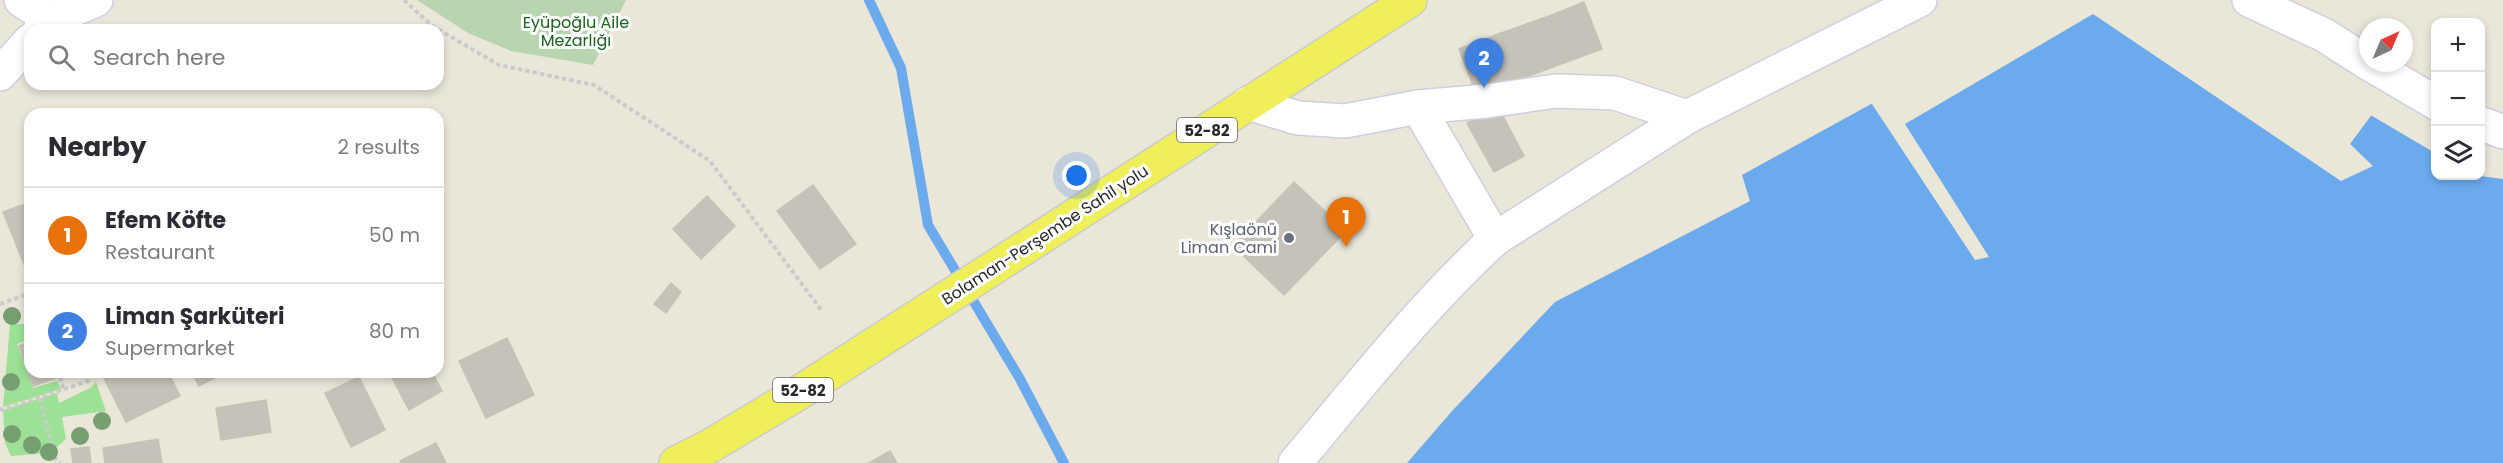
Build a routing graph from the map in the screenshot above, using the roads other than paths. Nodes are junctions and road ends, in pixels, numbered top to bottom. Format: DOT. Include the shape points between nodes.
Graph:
graph roads {
  1 [pos="21,0"];
  2 [pos="96,0"];
  3 [pos="1410,0"];
  4 [pos="1920,0"];
  5 [pos="2248,0"];
  6 [pos="36,24"];
  7 [pos="51,24"];
  8 [pos="24,48"];
  9 [pos="2359,57"];
  10 [pos="2383,72"];
  11 [pos="0,74"];
  12 [pos="2431,100"];
  13 [pos="1248,103"];
  14 [pos="1418,107"];
  15 [pos="1687,117"];
  16 [pos="2485,125"];
  17 [pos="2503,132"];
  18 [pos="1495,239"];
  19 [pos="676,463"];
  20 [pos="1295,463"];
  1 -- 6 [label="street"];
  2 -- 7 [label="street"];
  3 -- 13 [label="main road, Bolaman-Perşembe Sahil yolu / 52-82"];
  4 -- 15 [label="street"];
  5 -- 9 [label="street" via="2324,35"];
  8 -- 11 [label="street"];
  10 -- 12 [label="street"];
  13 -- 14 [label="street" via="1298,118 1345,120"];
  13 -- 19 [label="main road, Bolaman-Perşembe Sahil yolu / 52-82" via="797,394"];
  14 -- 15 [label="street" via="1556,91 1592,92 1615,93"];
  14 -- 18 [label="street"];
  15 -- 18 [label="street"];
  16 -- 17 [label="street"];
  18 -- 20 [label="street" via="1418,318"];
}
